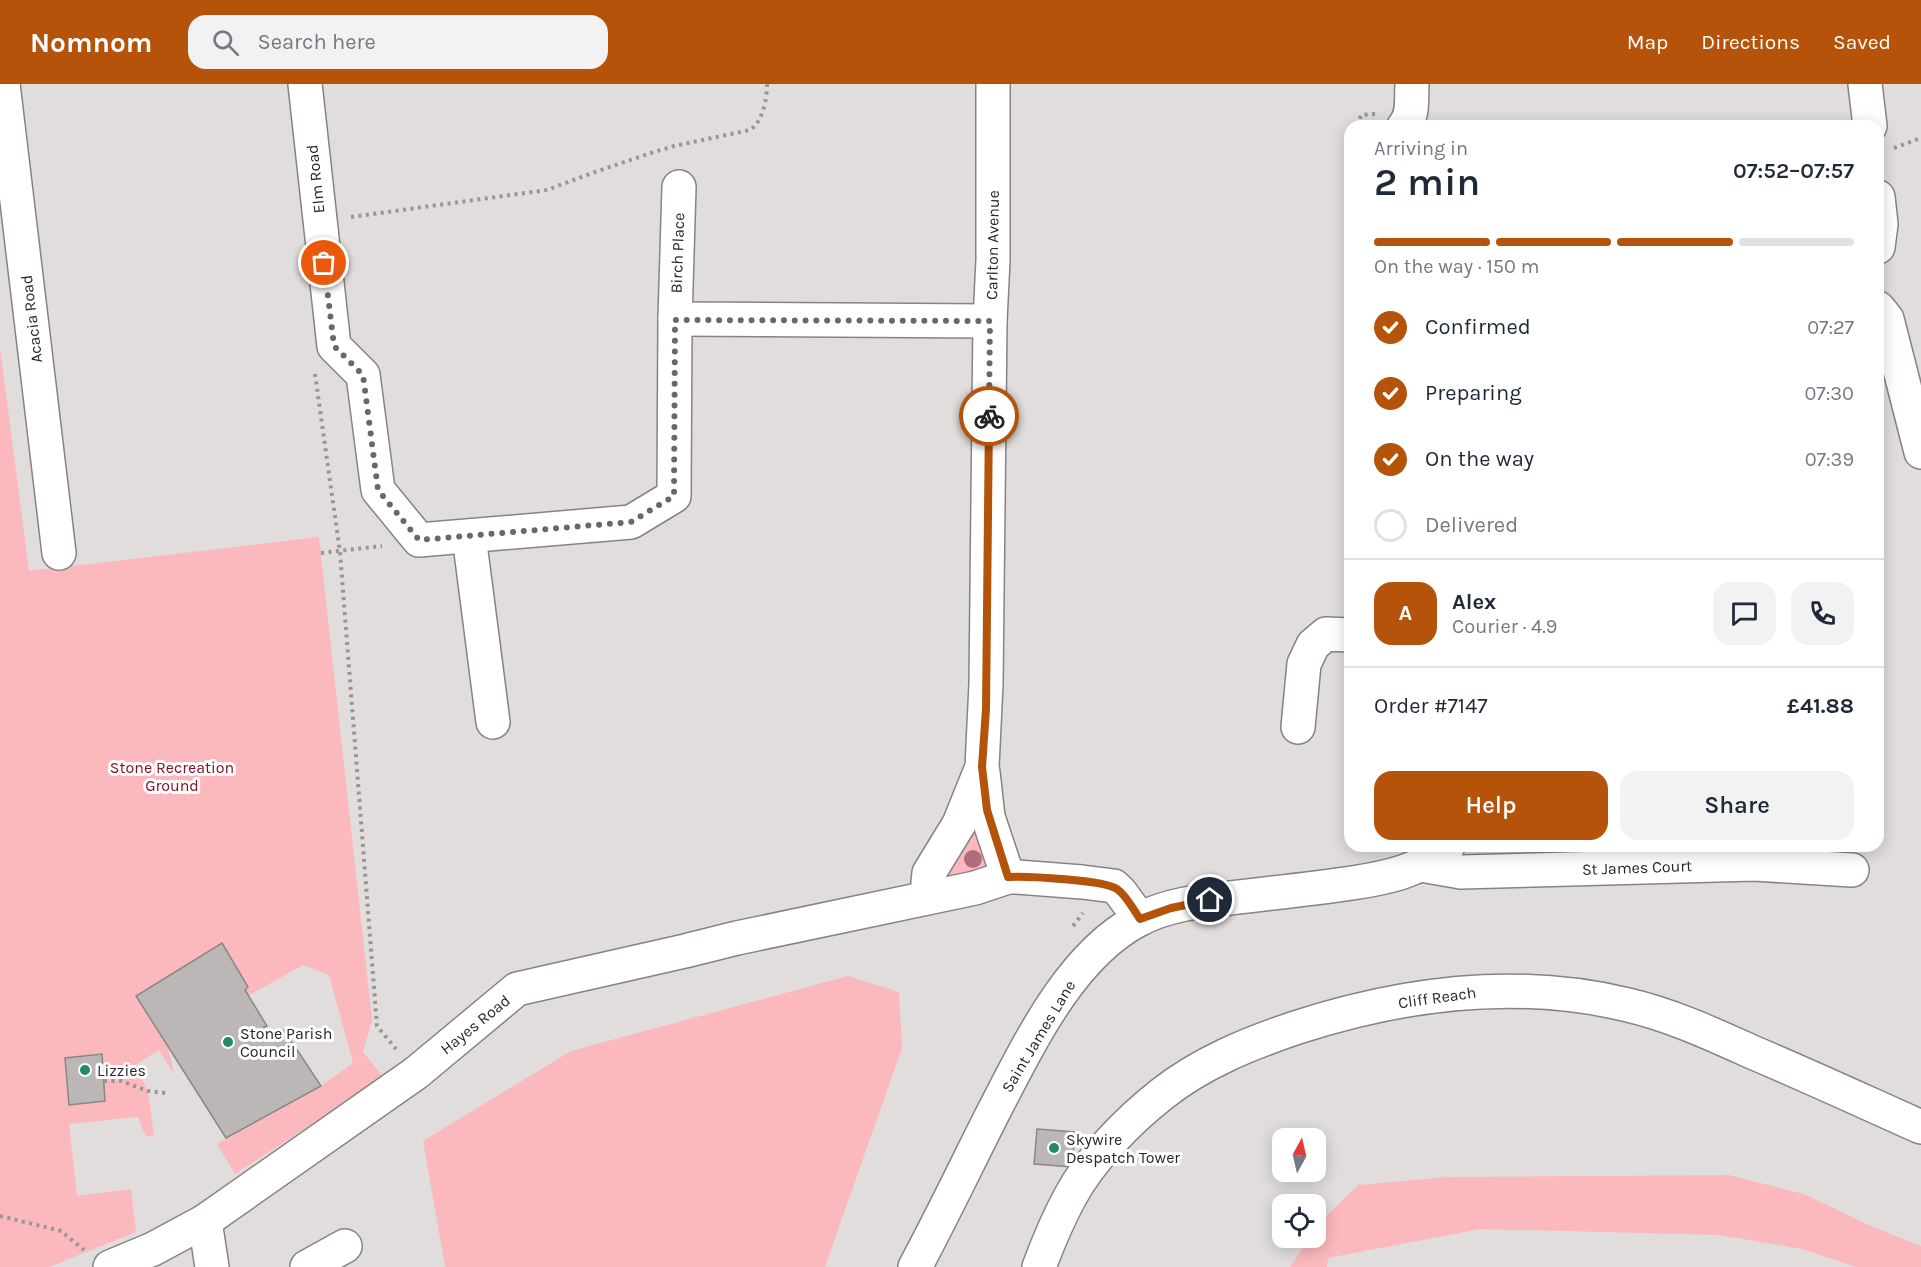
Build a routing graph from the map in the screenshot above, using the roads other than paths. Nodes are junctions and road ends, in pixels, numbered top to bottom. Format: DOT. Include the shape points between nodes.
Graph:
graph roads {
  1 [pos="3,84"];
  2 [pos="305,84"];
  3 [pos="993,84"];
  4 [pos="1412,84"];
  5 [pos="1865,84"];
  6 [pos="1408,120"];
  7 [pos="1874,120"];
  8 [pos="679,187"];
  9 [pos="1884,315"];
  10 [pos="675,320"];
  11 [pos="990,321"];
  12 [pos="1921,452"];
  13 [pos="469,536"];
  14 [pos="419,540"];
  15 [pos="59,553"];
  16 [pos="1344,635"];
  17 [pos="493,722"];
  18 [pos="1298,727"];
  19 [pos="982,767"];
  20 [pos="1440,852"];
  21 [pos="1421,865"];
  22 [pos="1852,870"];
  23 [pos="1008,877"];
  24 [pos="929,896"];
  25 [pos="1140,919"];
  26 [pos="1921,1127"];
  27 [pos="205,1221"];
  28 [pos="345,1246"];
  29 [pos="98,1259"];
  30 [pos="212,1267"];
  31 [pos="308,1267"];
  32 [pos="915,1267"];
  33 [pos="1039,1267"];
  1 -- 15 [label="street, Acacia Road"];
  2 -- 14 [label="street, Elm Road" via="334,346 363,375 378,490"];
  3 -- 11 [label="street, Carlton Avenue"];
  4 -- 6 [label="street"];
  5 -- 7 [label="street"];
  8 -- 10 [label="street, Birch Place"];
  9 -- 12 [label="street"];
  10 -- 11 [label="street"];
  10 -- 13 [label="street, Birch Place" via="674,496 631,522"];
  11 -- 19 [label="street, Carlton Avenue"];
  13 -- 14 [label="street, Birch Place"];
  13 -- 17 [label="street"];
  16 -- 18 [label="street" via="1326,634 1313,645 1304,664"];
  19 -- 23 [label="street" via="987,810"];
  19 -- 24 [label="street, Carlton Avenue" via="959,824 929,873"];
  20 -- 21 [label="street, Saint James Lane"];
  21 -- 22 [label="street, St James Court" via="1461,872 1754,864"];
  21 -- 25 [label="street, Saint James Lane" via="1386,878 1185,904"];
  23 -- 24 [label="street, Hayes Road"];
  23 -- 25 [label="street" via="1114,886"];
  24 -- 27 [label="street, Hayes Road" via="518,989 416,1073"];
  25 -- 32 [label="street, Saint James Lane" via="1094,954 1054,1002"];
  26 -- 33 [label="street, Cliff Reach" via="1704,1031 1626,1005 1518,990 1419,998 1349,1012 1280,1033 1234,1051 1176,1083 1136,1117 1081,1180"];
  27 -- 29 [label="street, Hayes Road" via="160,1246"];
  27 -- 30 [label="street"];
  28 -- 31 [label="street"];
}
